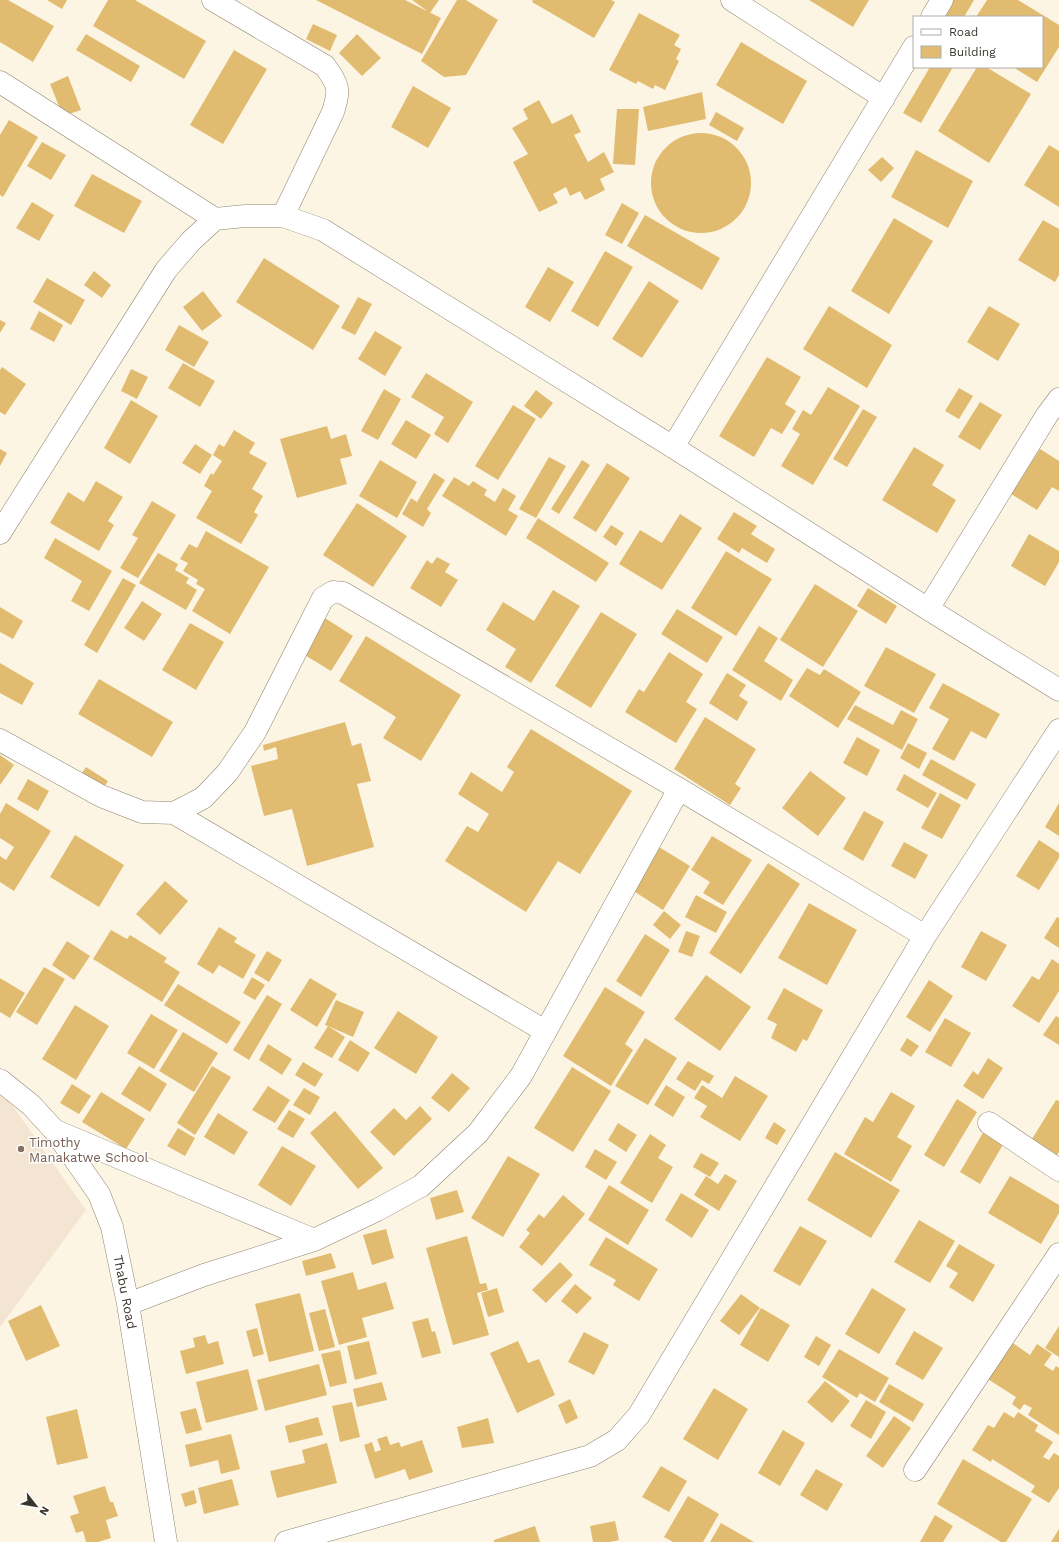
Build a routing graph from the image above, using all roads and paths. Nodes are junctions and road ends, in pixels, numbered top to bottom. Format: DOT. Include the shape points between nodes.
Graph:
graph roads {
  1 [pos="213,0"];
  2 [pos="732,0"];
  3 [pos="942,0"];
  4 [pos="933,16"];
  5 [pos="913,50"];
  6 [pos="0,82"];
  7 [pos="884,98"];
  8 [pos="283,216"];
  9 [pos="216,219"];
  10 [pos="1059,399"];
  11 [pos="673,447"];
  12 [pos="0,533"];
  13 [pos="928,609"];
  14 [pos="1059,690"];
  15 [pos="1059,730"];
  16 [pos="0,740"];
  17 [pos="679,789"];
  18 [pos="174,813"];
  19 [pos="925,936"];
  20 [pos="545,1032"];
  21 [pos="0,1080"];
  22 [pos="989,1123"];
  23 [pos="55,1131"];
  24 [pos="1059,1170"];
  25 [pos="314,1240"];
  26 [pos="1059,1254"];
  27 [pos="128,1304"];
  28 [pos="915,1470"];
  29 [pos="166,1542"];
  30 [pos="286,1542"];
  1 -- 8 [label="street" via="325,66 334,78 338,94 333,112"];
  2 -- 7 [label="street"];
  3 -- 4 [label="street"];
  5 -- 7 [label="street"];
  6 -- 9 [label="street"];
  7 -- 11 [label="street"];
  8 -- 9 [label="street"];
  8 -- 11 [label="street" via="322,230"];
  9 -- 12 [label="street" via="191,241 166,270"];
  10 -- 13 [label="street"];
  11 -- 13 [label="street"];
  13 -- 14 [label="street"];
  15 -- 19 [label="street"];
  16 -- 18 [label="street" via="101,796 142,812"];
  17 -- 18 [label="street" via="343,593 333,592 323,598 255,732 227,773 203,798"];
  17 -- 19 [label="street"];
  17 -- 20 [label="street"];
  18 -- 20 [label="street"];
  19 -- 30 [label="street" via="639,1415 617,1440 590,1456"];
  20 -- 25 [label="street" via="521,1076 478,1133 421,1186"];
  21 -- 23 [label="street, Thabu Road" via="31,1105"];
  22 -- 24 [label="street"];
  23 -- 25 [label="street"];
  23 -- 27 [label="street, Thabu Road" via="99,1194 112,1227"];
  25 -- 27 [label="street" via="204,1275"];
  26 -- 28 [label="street"];
  27 -- 29 [label="street, Thabu Road"];
}
